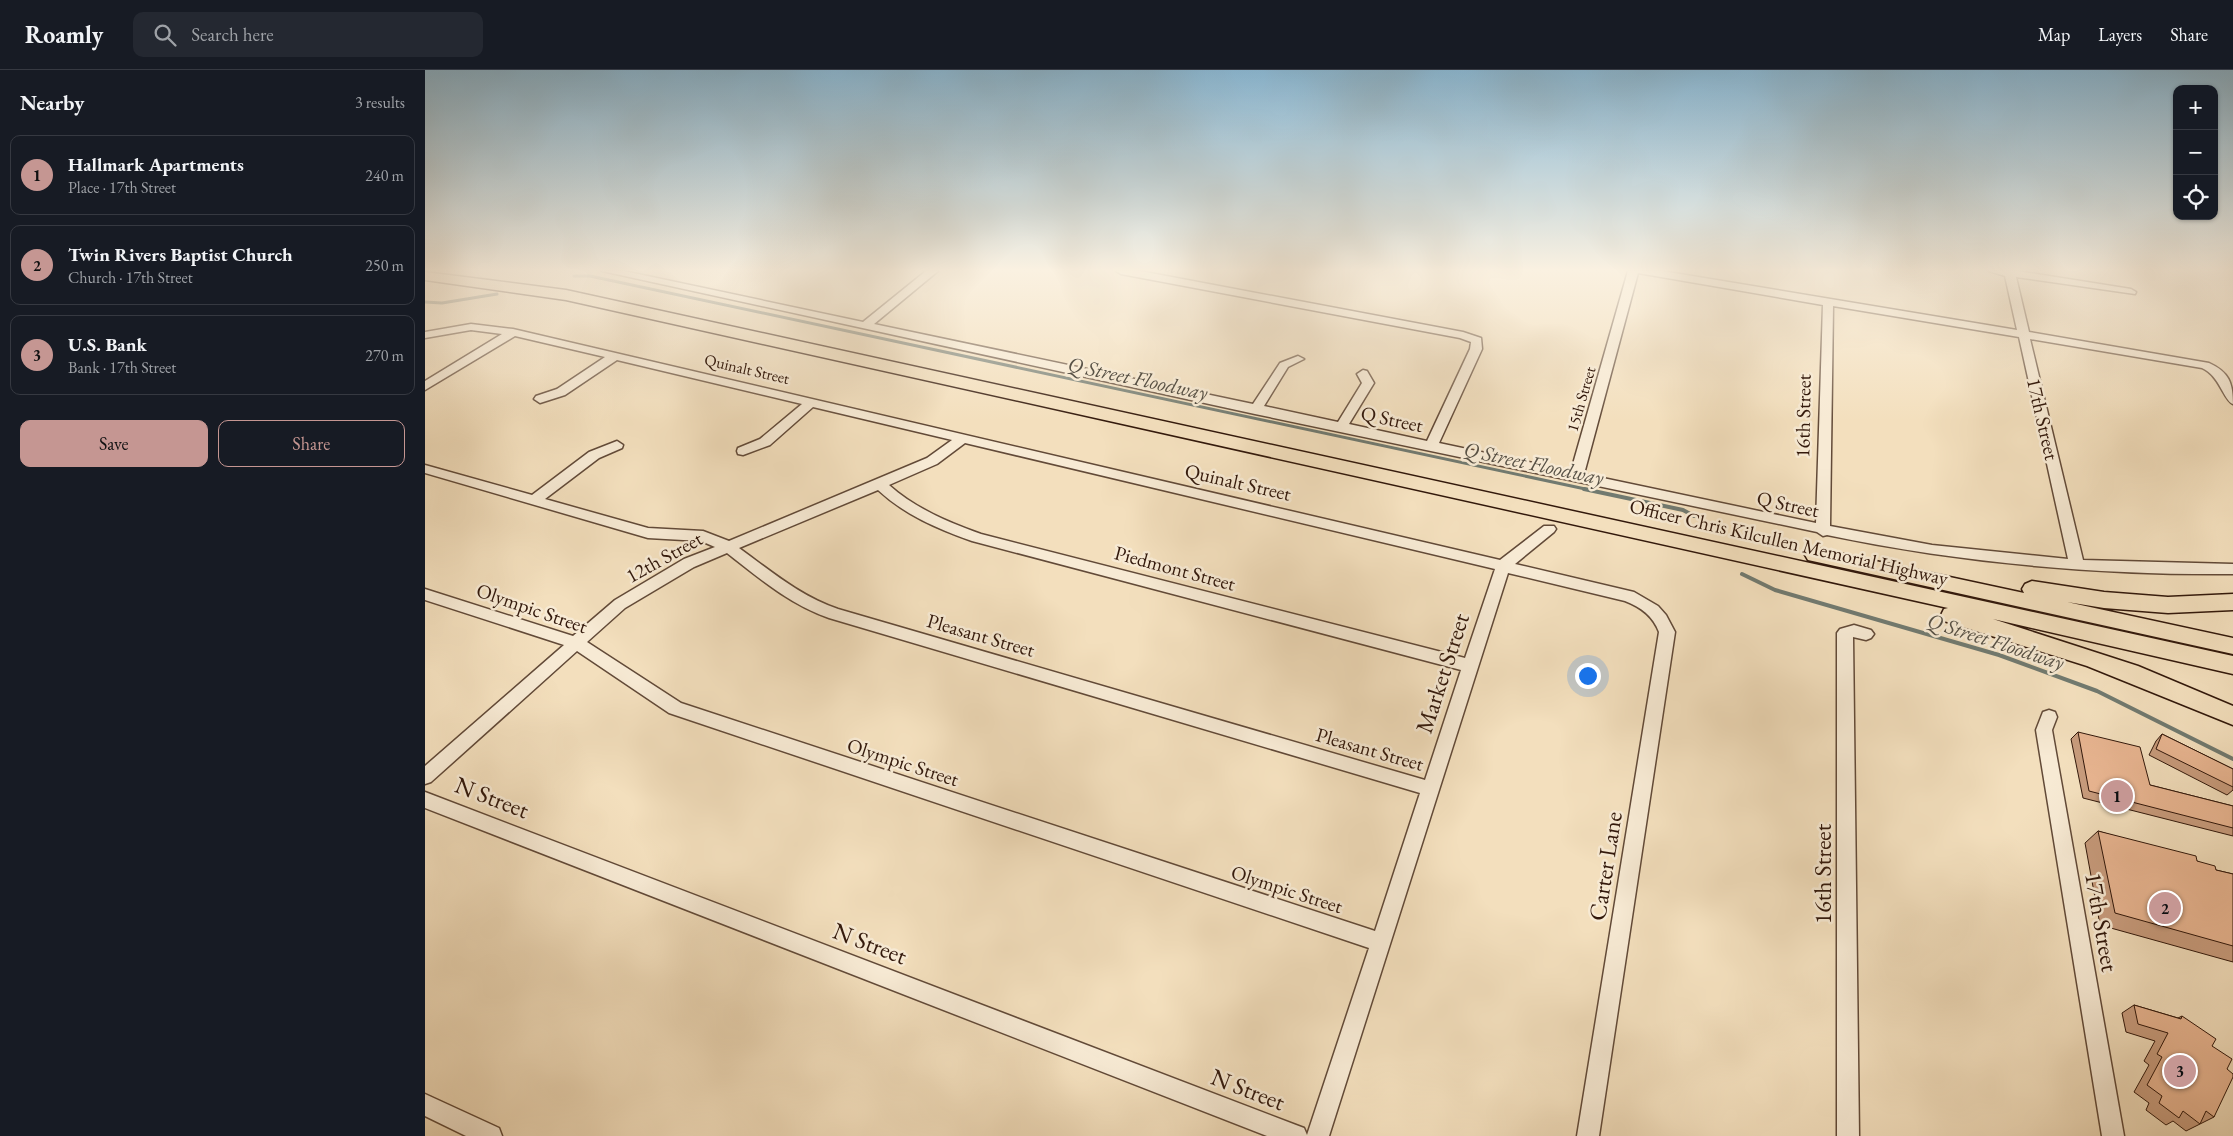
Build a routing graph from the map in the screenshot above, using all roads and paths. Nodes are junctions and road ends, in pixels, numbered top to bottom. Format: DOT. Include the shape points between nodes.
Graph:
graph roads {
  1 [pos="683,321"];
  2 [pos="734,321"];
  3 [pos="842,321"];
  4 [pos="872,321"];
  5 [pos="1386,321"];
  6 [pos="1620,321"];
  7 [pos="1828,321"];
  8 [pos="1942,321"];
  9 [pos="2020,321"];
  10 [pos="865,326"];
  11 [pos="513,332"];
  12 [pos="2023,334"];
  13 [pos="425,335"];
  14 [pos="615,356"];
  15 [pos="1298,359"];
  16 [pos="1363,374"];
  17 [pos="425,386"];
  18 [pos="540,399"];
  19 [pos="2233,400"];
  20 [pos="812,402"];
  21 [pos="1255,410"];
  22 [pos="1341,428"];
  23 [pos="963,438"];
  24 [pos="617,445"];
  25 [pos="1431,447"];
  26 [pos="743,451"];
  27 [pos="425,469"];
  28 [pos="1576,478"];
  29 [pos="880,484"];
  30 [pos="534,500"];
  31 [pos="1549,530"];
  32 [pos="1823,531"];
  33 [pos="727,546"];
  34 [pos="1830,559"];
  35 [pos="1503,566"];
  36 [pos="2077,566"];
  37 [pos="1809,569"];
  38 [pos="2233,569"];
  39 [pos="425,594"];
  40 [pos="2233,602"];
  41 [pos="1652,608"];
  42 [pos="1866,634"];
  43 [pos="576,643"];
  44 [pos="2233,646"];
  45 [pos="2233,665"];
  46 [pos="1471,666"];
  47 [pos="2233,716"];
  48 [pos="2049,717"];
  49 [pos="425,777"];
  50 [pos="1431,789"];
  51 [pos="425,800"];
  52 [pos="1381,943"];
  53 [pos="425,1104"];
  54 [pos="491,1136"];
  55 [pos="1296,1136"];
  56 [pos="1318,1136"];
  57 [pos="1588,1136"];
  58 [pos="1848,1136"];
  59 [pos="2113,1136"];
  1 -- 37 [label="highway, Officer Chris Kilcullen Memorial Highway"];
  2 -- 34 [label="highway, Officer Chris Kilcullen Memorial Highway"];
  3 -- 10 [label="street, Q Street"];
  4 -- 10 [label="street"];
  5 -- 25 [label="street" via="1477,340 1476,349"];
  6 -- 28 [label="street, 15th Street"];
  7 -- 32 [label="street, 16th Street"];
  8 -- 12 [label="street"];
  9 -- 12 [label="street, 17th Street"];
  10 -- 21 [label="street, Q Street"];
  11 -- 13 [label="street, Quinalt Street" via="471,327"];
  11 -- 14 [label="street, Quinalt Street"];
  11 -- 17 [label="street"];
  12 -- 19 [label="street" via="2205,365 2220,374"];
  12 -- 36 [label="street, 17th Street"];
  14 -- 18 [label="street" via="561,392"];
  14 -- 20 [label="street, Quinalt Street"];
  15 -- 21 [label="street" via="1284,365"];
  16 -- 22 [label="street, Q Street" via="1368,383"];
  20 -- 23 [label="street, Quinalt Street"];
  20 -- 26 [label="street, Quinalt Street" via="765,442"];
  21 -- 22 [label="street, Q Street"];
  22 -- 25 [label="street, Q Street"];
  23 -- 29 [label="street, 12th Street" via="932,461"];
  23 -- 35 [label="street, Quinalt Street"];
  24 -- 30 [label="street" via="594,455"];
  25 -- 28 [label="street, Q Street"];
  27 -- 30 [label="street, Pleasant Street"];
  28 -- 32 [label="street, Q Street"];
  29 -- 33 [label="street, 12th Street"];
  29 -- 46 [label="street, Piedmont Street" via="915,511 942,526 977,538"];
  30 -- 33 [label="street, Pleasant Street" via="648,532 703,536"];
  31 -- 35 [label="street"];
  32 -- 36 [label="street, Q Street" via="1946,552"];
  33 -- 43 [label="street, 12th Street" via="689,563 620,604"];
  33 -- 50 [label="street, Pleasant Street" via="792,595 834,614"];
  34 -- 40 [label="highway" via="1863,558 2104,600 2168,605"];
  34 -- 44 [label="highway, Officer Chris Kilcullen Memorial Highway"];
  35 -- 41 [label="street, Quinalt Street" via="1629,596"];
  35 -- 46 [label="street, Market Street"];
  36 -- 38 [label="street, Q Street"];
  37 -- 45 [label="highway, Officer Chris Kilcullen Memorial Highway"];
  37 -- 47 [label="highway" via="1855,589 1985,624 2117,667 2176,689"];
  39 -- 43 [label="street, Olympic Street"];
  41 -- 57 [label="street, Carter Lane" via="1662,619 1667,632"];
  42 -- 58 [label="street, 16th Street" via="1845,633"];
  43 -- 49 [label="street, 12th Street"];
  43 -- 52 [label="street, Olympic Street" via="649,694 675,708"];
  46 -- 50 [label="street, Market Street"];
  48 -- 59 [label="street, 17th Street" via="2044,730"];
  50 -- 52 [label="street, Market Street"];
  51 -- 55 [label="street, N Street"];
  52 -- 56 [label="street, Market Street"];
  53 -- 54 [label="street"];
}
